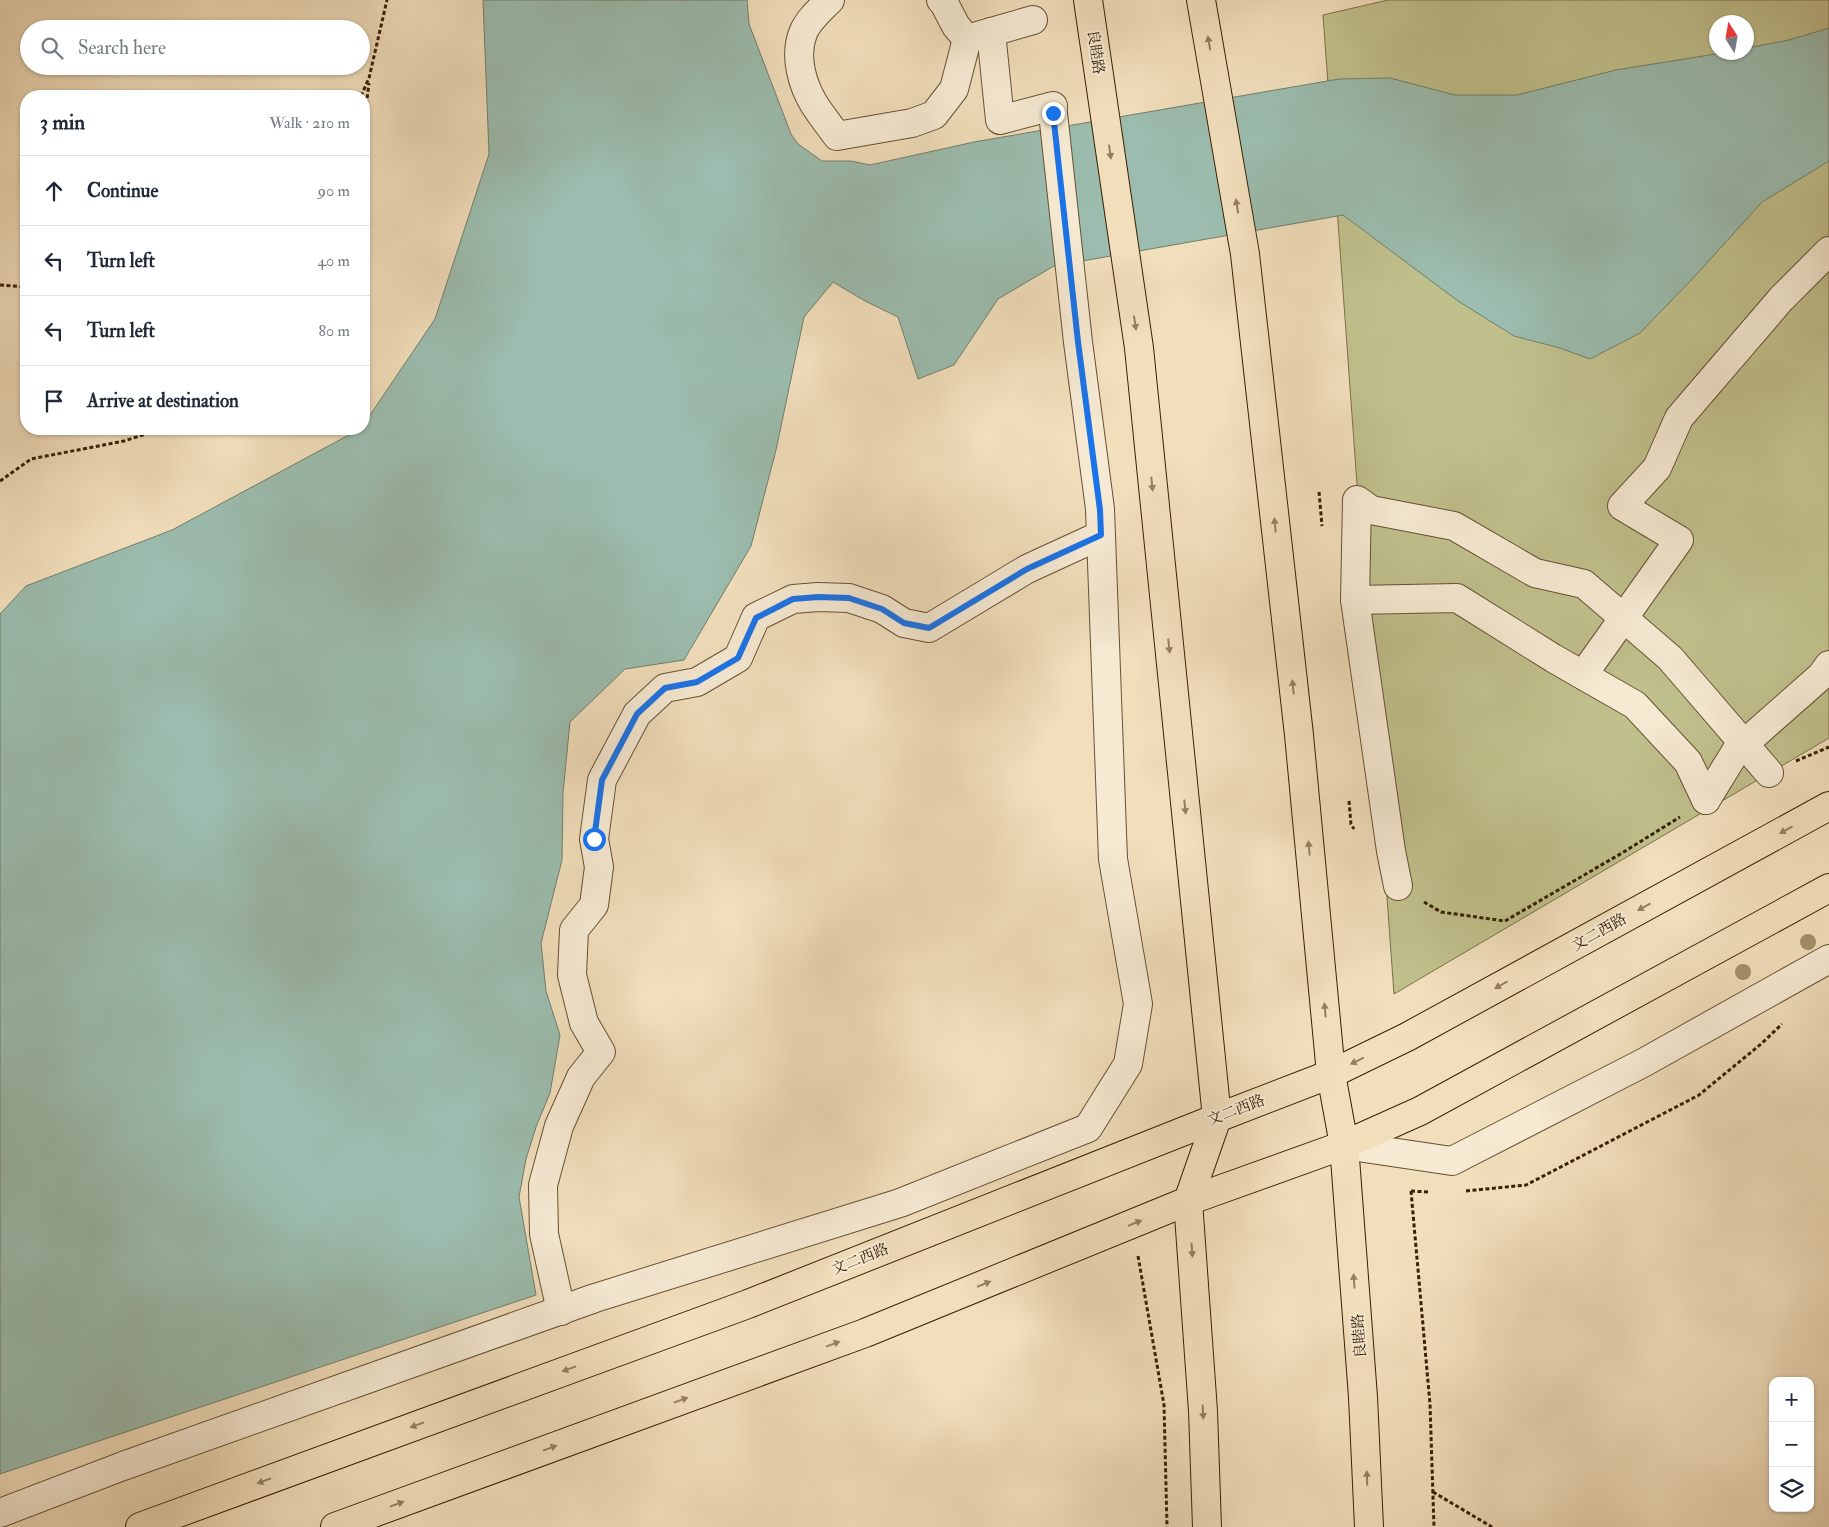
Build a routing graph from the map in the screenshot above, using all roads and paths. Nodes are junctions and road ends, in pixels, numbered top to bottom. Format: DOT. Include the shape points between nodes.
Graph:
graph roads {
  1 [pos="387,0"];
  2 [pos="830,0"];
  3 [pos="941,0"];
  4 [pos="1088,0"];
  5 [pos="1201,0"];
  6 [pos="1033,20"];
  7 [pos="979,35"];
  8 [pos="370,74"];
  9 [pos="370,75"];
  10 [pos="369,78"];
  11 [pos="364,90"];
  12 [pos="368,90"];
  13 [pos="1829,251"];
  14 [pos="0,285"];
  15 [pos="20,287"];
  16 [pos="141,435"];
  17 [pos="0,481"];
  18 [pos="1319,492"];
  19 [pos="1323,531"];
  20 [pos="1101,535"];
  21 [pos="1355,600"];
  22 [pos="1624,618"];
  23 [pos="1829,665"];
  24 [pos="1583,675"];
  25 [pos="1744,743"];
  26 [pos="1829,747"];
  27 [pos="1769,773"];
  28 [pos="1348,794"];
  29 [pos="1706,800"];
  30 [pos="1829,806"];
  31 [pos="1355,832"];
  32 [pos="1398,886"];
  33 [pos="1829,888"];
  34 [pos="1829,959"];
  35 [pos="1787,1020"];
  36 [pos="1331,1074"];
  37 [pos="1217,1118"];
  38 [pos="1344,1145"];
  39 [pos="1407,1154"];
  40 [pos="1411,1191"];
  41 [pos="1435,1192"];
  42 [pos="1458,1192"];
  43 [pos="1188,1201"];
  44 [pos="1132,1224"];
  45 [pos="561,1311"];
  46 [pos="1433,1492"];
  47 [pos="0,1513"];
  48 [pos="140,1527"];
  49 [pos="335,1527"];
  50 [pos="1167,1527"];
  51 [pos="1207,1527"];
  52 [pos="1369,1527"];
  53 [pos="1434,1527"];
  54 [pos="1492,1527"];
  1 -- 8 [label="path"];
  2 -- 7 [label="lane" via="814,15 803,34 800,65 803,81 814,104 837,136 912,123 934,115 954,89"];
  3 -- 7 [label="lane" via="956,26"];
  4 -- 37 [label="main road, 良睦路, one-way" via="1139,348"];
  36 -- 5 [label="main road, 良睦路, one-way" via="1299,735 1244,254"];
  6 -- 7 [label="lane"];
  7 -- 20 [label="lane" via="1000,120 1053,109"];
  9 -- 10 [label="path"];
  10 -- 11 [label="path"];
  10 -- 12 [label="path"];
  13 -- 22 [label="lane" via="1781,299 1679,418 1657,468 1622,506 1679,540"];
  14 -- 15 [label="path"];
  16 -- 17 [label="path" via="31,459"];
  18 -- 19 [label="path"];
  20 -- 45 [label="lane" via="1113,859 1138,1004 1128,1064 1088,1128 900,1203"];
  20 -- 45 [label="lane" via="1027,569 929,628 904,623 882,609 849,598 793,599 756,618 738,658 697,682 665,688 637,714 602,780 594,839 599,867 594,905 574,930 572,975 584,1023 601,1052 581,1077 559,1126 544,1185 544,1234"];
  21 -- 22 [label="lane" via="1357,500 1371,510 1454,526 1535,573 1584,584"];
  21 -- 24 [label="lane" via="1457,598"];
  21 -- 32 [label="lane"];
  22 -- 24 [label="lane"];
  22 -- 25 [label="lane" via="1670,658"];
  23 -- 25 [label="lane" via="1821,676"];
  24 -- 29 [label="lane" via="1635,705 1688,762"];
  25 -- 27 [label="lane"];
  25 -- 29 [label="lane" via="1736,750"];
  26 -- 27 [label="path"];
  28 -- 31 [label="path"];
  29 -- 32 [label="path" via="1505,922 1441,912"];
  30 -- 36 [label="main road, 文二西路, one-way" via="1416,1032"];
  33 -- 38 [label="main road" via="1420,1111"];
  34 -- 39 [label="lane" via="1643,1063 1452,1161"];
  35 -- 42 [label="path" via="1699,1095 1526,1185"];
  36 -- 37 [label="main road, 文二西路"];
  36 -- 38 [label="main road, 良睦路"];
  37 -- 43 [label="main road"];
  37 -- 48 [label="main road, 文二西路, one-way" via="748,1304"];
  38 -- 39 [label="lane"];
  38 -- 43 [label="main road"];
  52 -- 38 [label="main road, 良睦路, one-way" via="1363,1397"];
  39 -- 40 [label="path"];
  40 -- 41 [label="path"];
  40 -- 46 [label="path" via="1430,1404"];
  44 -- 43 [label="main road, one-way"];
  43 -- 51 [label="main road, one-way" via="1203,1411"];
  49 -- 44 [label="main road, one-way" via="865,1333"];
  44 -- 50 [label="path" via="1164,1406"];
  45 -- 47 [label="lane" via="123,1466"];
  46 -- 53 [label="path"];
  46 -- 54 [label="path"];
}
